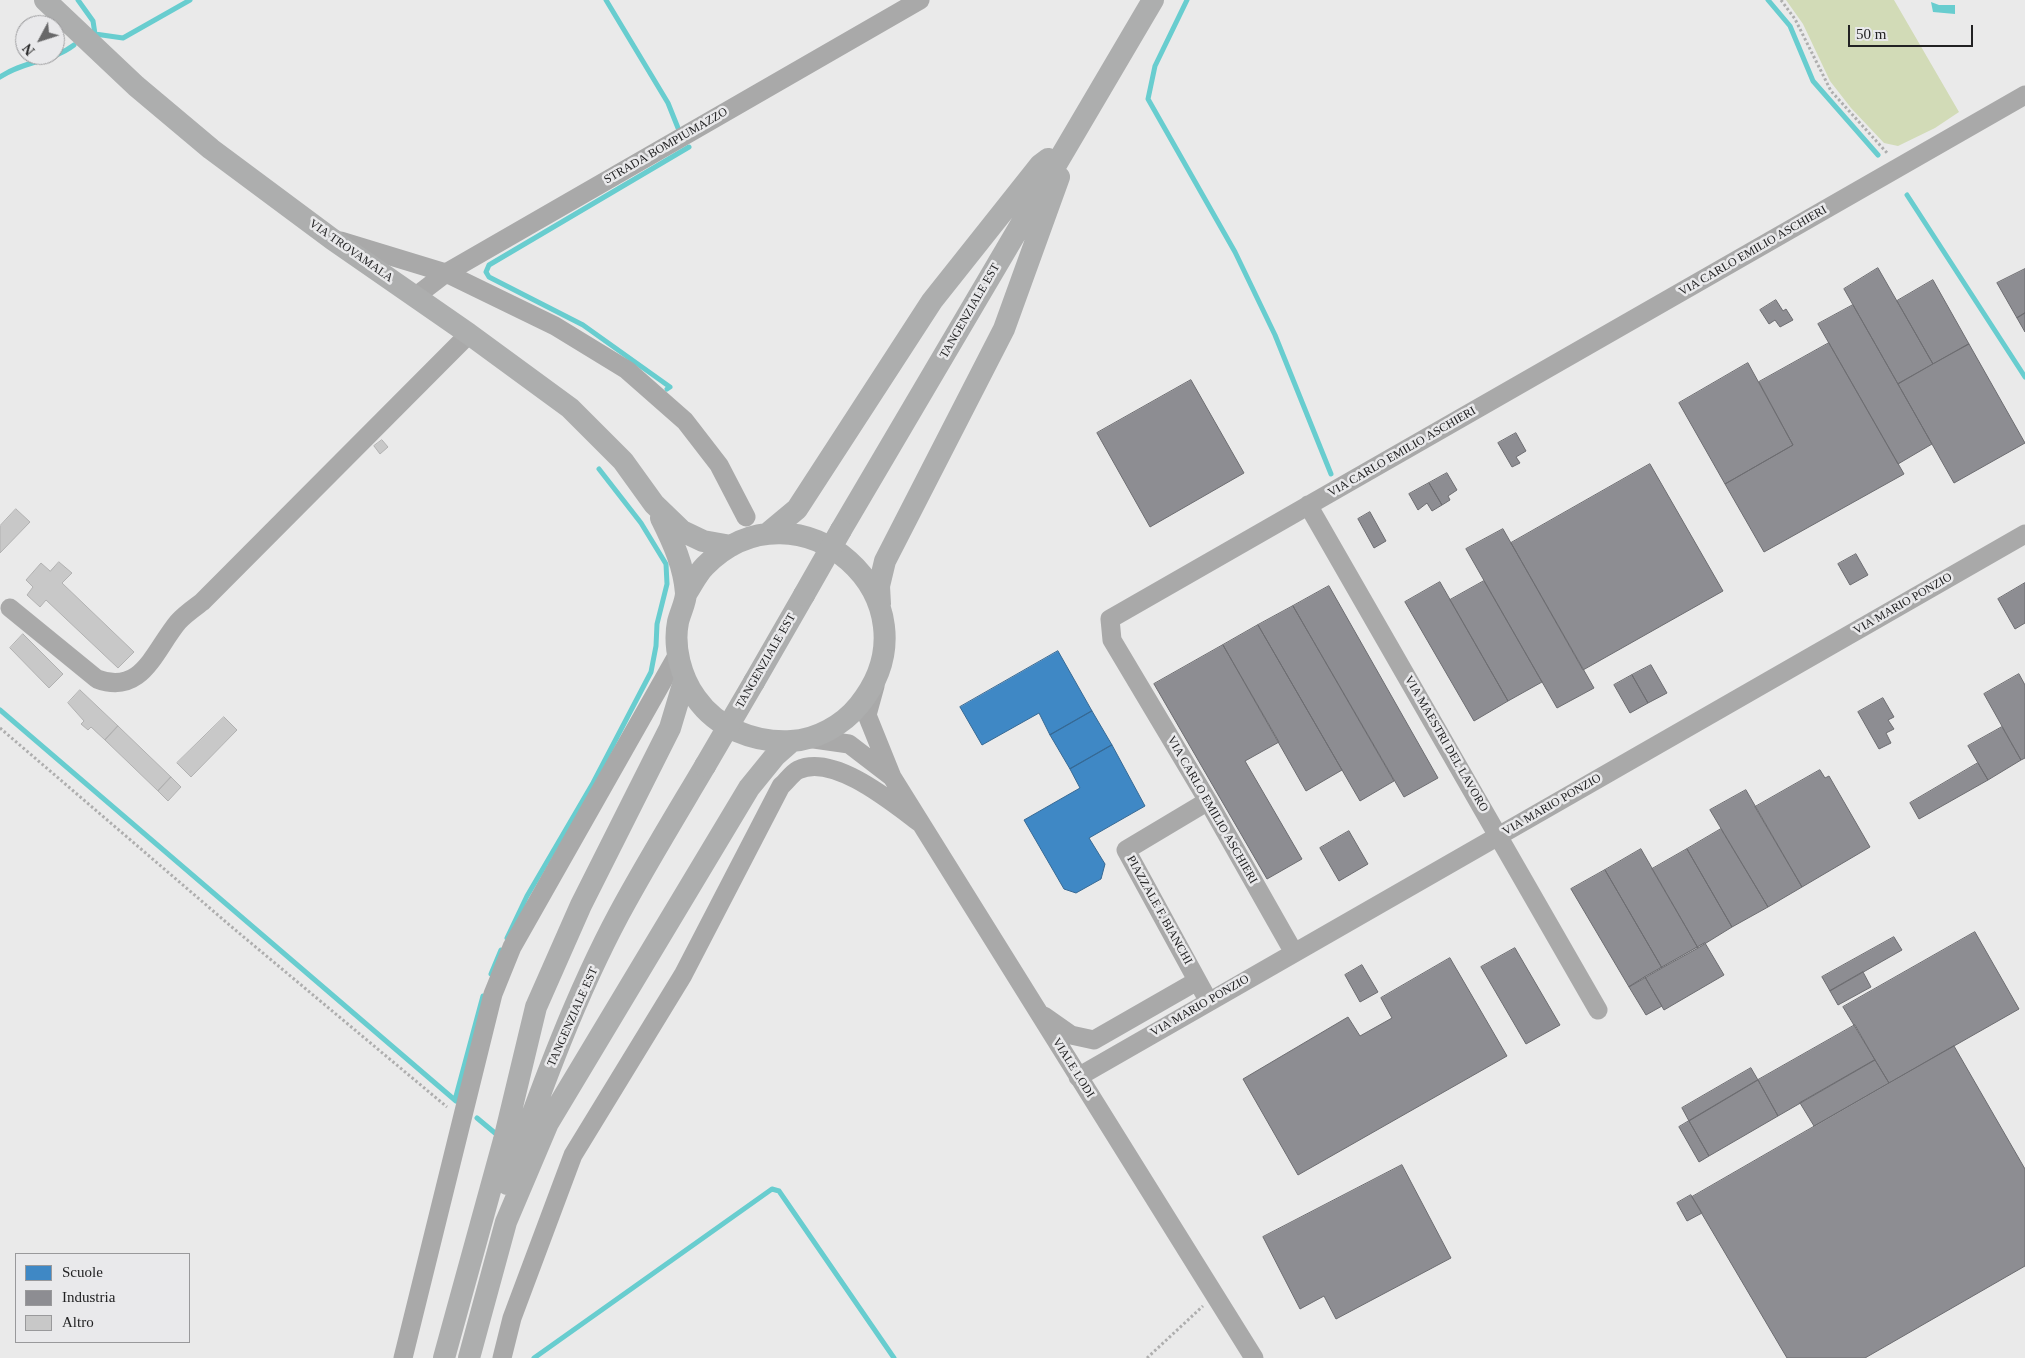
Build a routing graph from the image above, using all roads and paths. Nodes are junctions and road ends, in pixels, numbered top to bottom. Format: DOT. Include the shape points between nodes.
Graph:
graph roads {
  1 [pos="45,0"];
  2 [pos="920,0"];
  3 [pos="1153,0"];
  4 [pos="1781,0"];
  5 [pos="2025,95"];
  6 [pos="1069,143"];
  7 [pos="1901,166"];
  8 [pos="332,239"];
  9 [pos="446,273"];
  10 [pos="416,296"];
  11 [pos="470,334"];
  12 [pos="654,504"];
  13 [pos="1308,505"];
  14 [pos="746,517"];
  15 [pos="768,534"];
  16 [pos="2025,534"];
  17 [pos="730,546"];
  18 [pos="686,594"];
  19 [pos="10,608"];
  20 [pos="881,610"];
  21 [pos="678,654"];
  22 [pos="880,668"];
  23 [pos="685,678"];
  24 [pos="0,728"];
  25 [pos="801,740"];
  26 [pos="797,771"];
  27 [pos="892,777"];
  28 [pos="1208,801"];
  29 [pos="920,823"];
  30 [pos="1499,835"];
  31 [pos="1294,951"];
  32 [pos="1198,981"];
  33 [pos="1209,1002"];
  34 [pos="1598,1010"];
  35 [pos="1038,1013"];
  36 [pos="1078,1076"];
  37 [pos="464,1117"];
  38 [pos="1215,1297"];
  39 [pos="404,1358"];
  40 [pos="444,1358"];
  41 [pos="456,1358"];
  42 [pos="469,1358"];
  43 [pos="502,1358"];
  44 [pos="1147,1358"];
  45 [pos="1254,1358"];
  1 -- 8 [label="main road, VIA TROVAMALA" via="211,149"];
  2 -- 9 [label="street, STRADA BOMPIUMAZZO"];
  3 -- 6 [label="main road, TANGENZIALE EST"];
  4 -- 7 [label="path" via="1795,19 1831,91"];
  5 -- 7 [label="street, VIA CARLO EMILIO ASCHIERI"];
  6 -- 15 [label="main road" via="1040,165 932,301 797,509"];
  6 -- 20 [label="main road" via="1051,203 1004,329 885,561 879,586"];
  6 -- 41 [label="main road, TANGENZIALE EST, bridge" via="619,915 540,1093 500,1202"];
  7 -- 13 [label="street, VIA CARLO EMILIO ASCHIERI"];
  8 -- 9 [label="street"];
  8 -- 10 [label="main road, VIA TROVAMALA"];
  9 -- 10 [label="street, STRADA BOMPIUMAZZO"];
  9 -- 14 [label="street" via="555,326 627,370 685,421 719,465"];
  10 -- 11 [label="main road, VIA TROVAMALA"];
  11 -- 12 [label="main road, VIA TROVAMALA" via="570,408 623,461"];
  11 -- 19 [label="street" via="202,602 178,621 135,678 111,684 97,679"];
  12 -- 17 [label="main road, VIA TROVAMALA" via="682,531 704,541"];
  12 -- 18 [label="main road, VIA TROVAMALA" via="677,550"];
  13 -- 28 [label="street, VIA CARLO EMILIO ASCHIERI" via="1110,619 1112,640"];
  13 -- 30 [label="street, VIA MAESTRI DEL LAVORO"];
  15 -- 17 [label="main road"];
  15 -- 20 [label="main road" via="800,536 838,551 857,567"];
  16 -- 30 [label="street, VIA MARIO PONZIO"];
  17 -- 18 [label="main road" via="704,567"];
  18 -- 21 [label="main road" via="677,624"];
  20 -- 22 [label="main road" via="885,639"];
  21 -- 23 [label="main road"];
  21 -- 37 [label="street" via="512,947 493,994"];
  22 -- 25 [label="main road" via="870,692 853,712 832,729"];
  22 -- 27 [label="street, VIALE LODI" via="868,715"];
  23 -- 25 [label="main road" via="705,709 728,728 770,741"];
  23 -- 40 [label="main road" via="670,728 577,914 536,1007"];
  24 -- 37 [label="path" via="429,1093"];
  25 -- 26 [label="street" via="802,755"];
  25 -- 27 [label="street, VIALE LODI" via="848,744"];
  25 -- 42 [label="main road" via="775,756 749,788 548,1123 506,1222"];
  26 -- 29 [label="street" via="815,766 838,770"];
  26 -- 43 [label="street" via="781,786 683,974 573,1155 512,1318"];
  27 -- 29 [label="street, VIALE LODI"];
  28 -- 31 [label="street, VIA CARLO EMILIO ASCHIERI"];
  28 -- 32 [label="street, PIAZZALE F. BIANCHI" via="1126,850"];
  29 -- 35 [label="street, VIALE LODI"];
  30 -- 31 [label="street, VIA MARIO PONZIO"];
  30 -- 34 [label="street, VIA MAESTRI DEL LAVORO"];
  31 -- 33 [label="street, VIA MARIO PONZIO"];
  32 -- 33 [label="street, PIAZZALE F. BIANCHI"];
  32 -- 35 [label="street" via="1094,1040 1071,1035"];
  33 -- 36 [label="street, VIA MARIO PONZIO"];
  35 -- 36 [label="street, VIALE LODI"];
  36 -- 38 [label="street, VIALE LODI"];
  37 -- 39 [label="street"];
  38 -- 44 [label="path"];
  38 -- 45 [label="street, VIALE LODI"];
}
